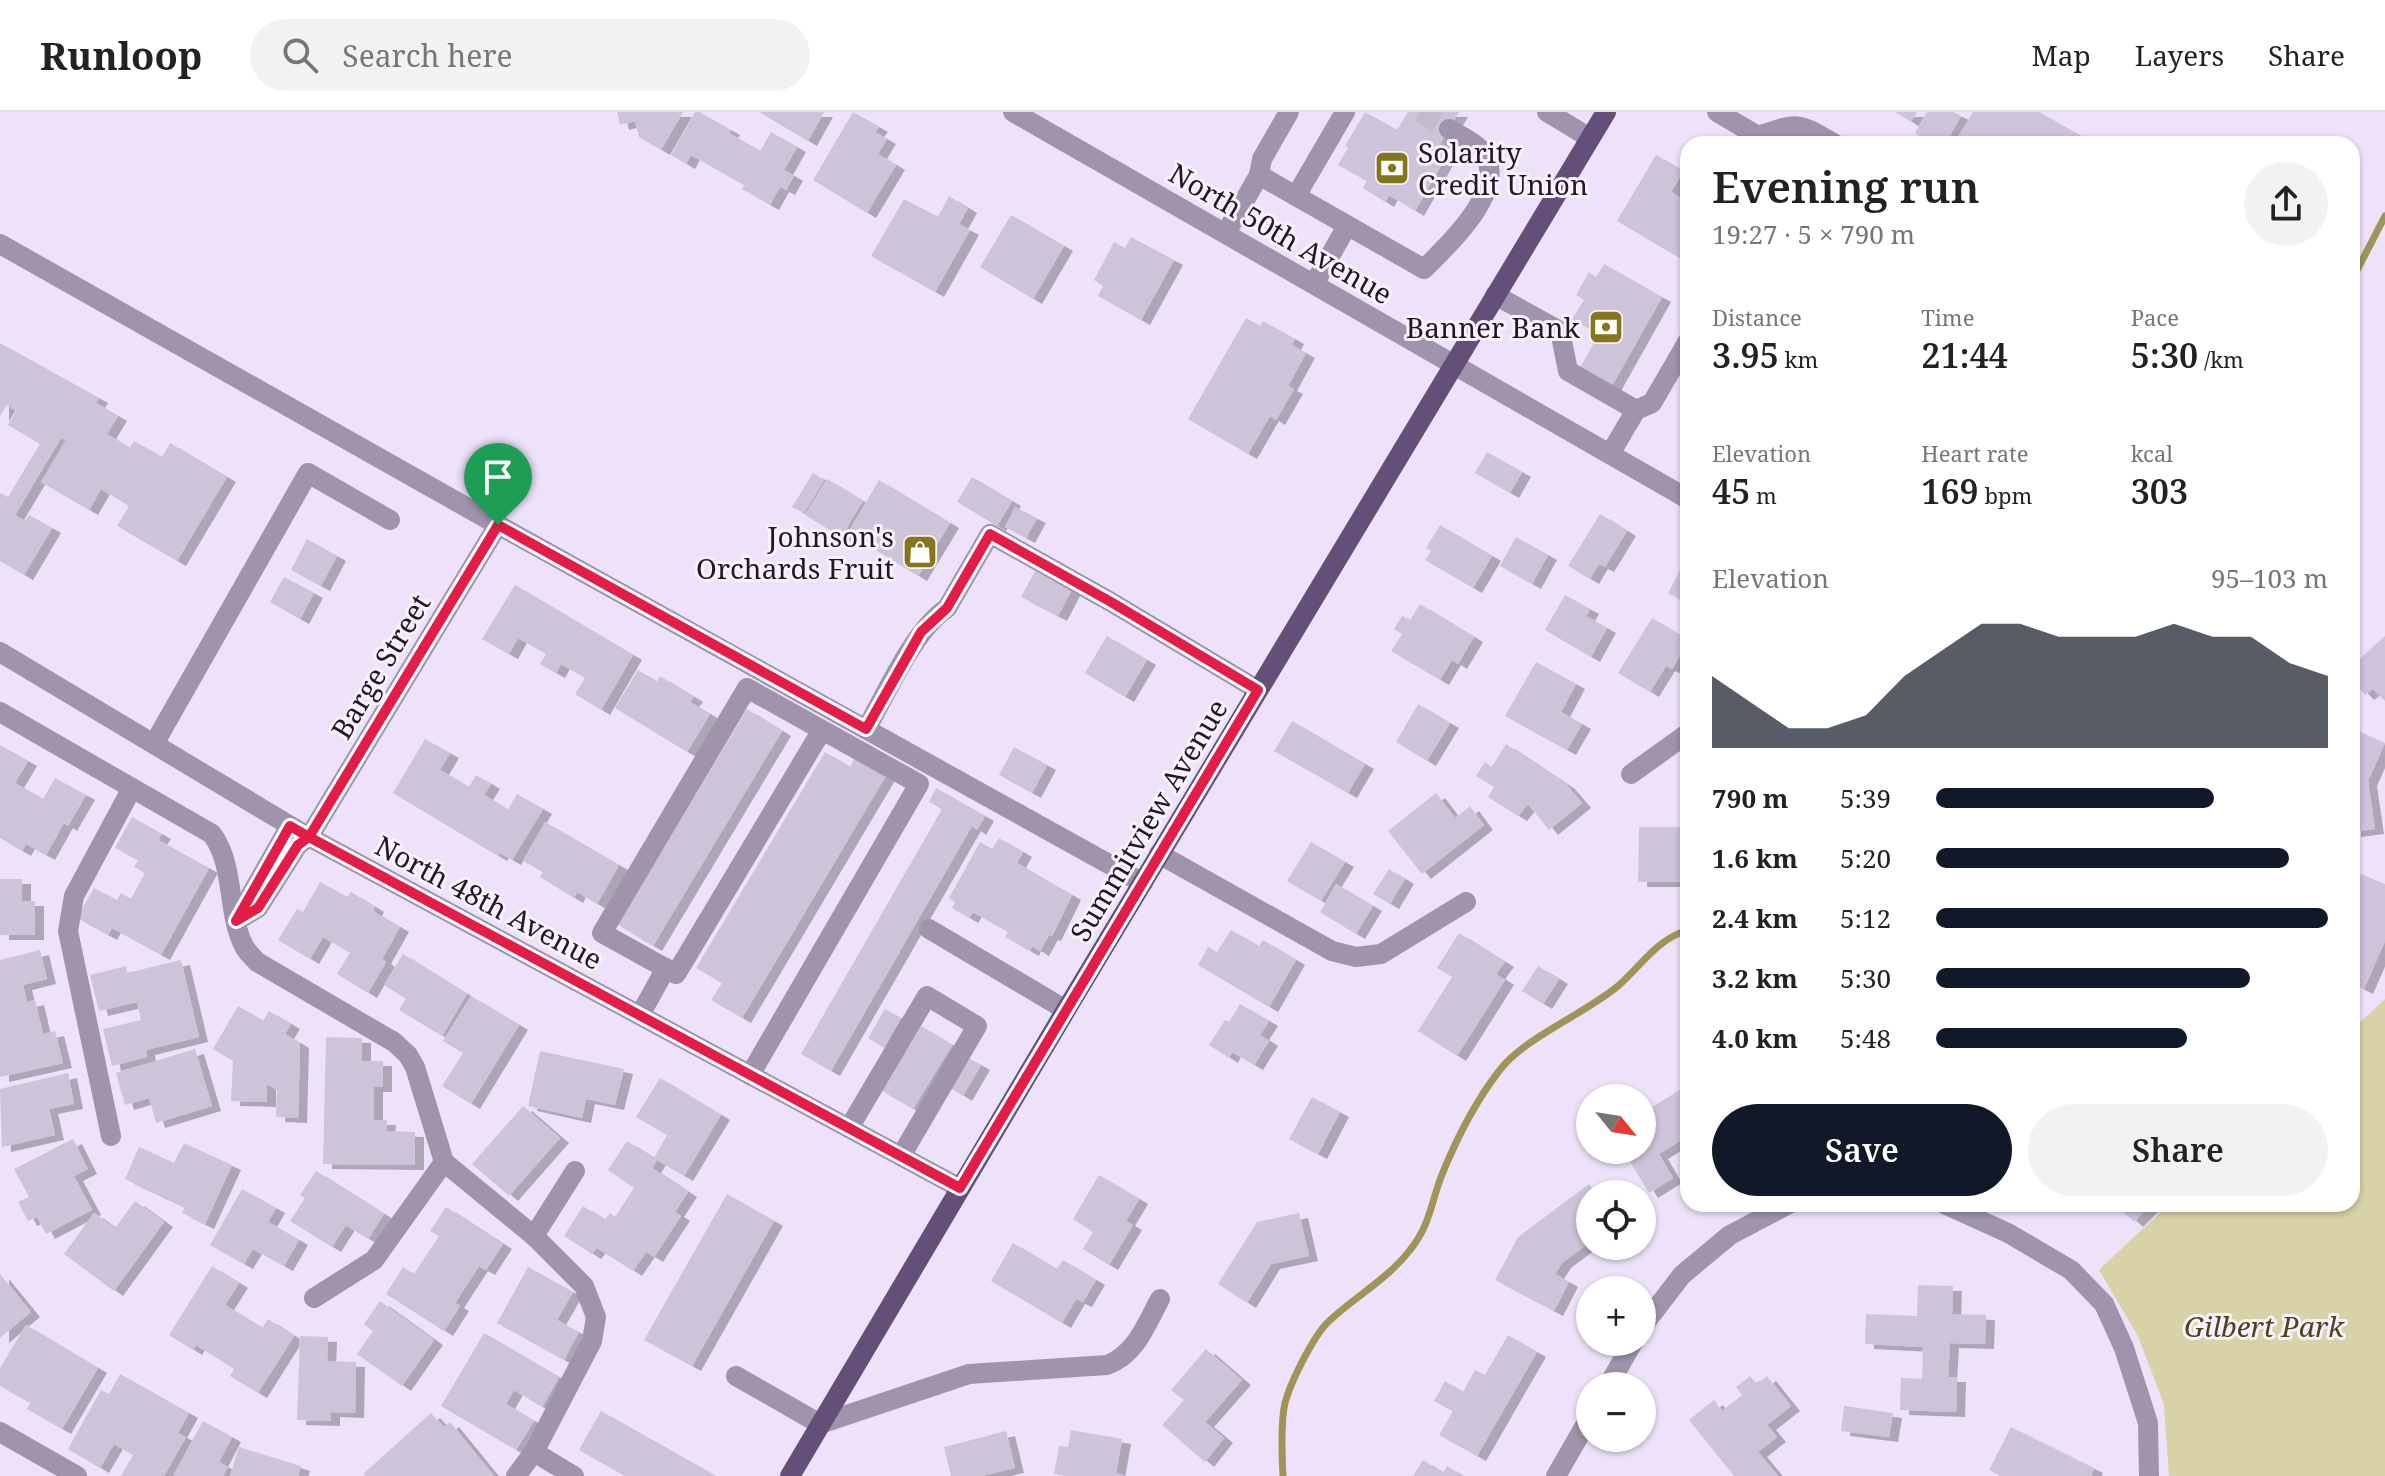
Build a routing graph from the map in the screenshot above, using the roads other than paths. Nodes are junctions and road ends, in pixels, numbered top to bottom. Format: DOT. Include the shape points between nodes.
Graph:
graph roads {
  1 [pos="1013,112"];
  2 [pos="1289,112"];
  3 [pos="1345,112"];
  4 [pos="1547,112"];
  5 [pos="1606,112"];
  6 [pos="1717,112"];
  7 [pos="1044,120"];
  8 [pos="1449,129"];
  9 [pos="1753,136"];
  10 [pos="1768,136"];
  11 [pos="1820,136"];
  12 [pos="1590,138"];
  13 [pos="1259,175"];
  14 [pos="1296,196"];
  15 [pos="1347,226"];
  16 [pos="1226,233"];
  17 [pos="0,244"];
  18 [pos="1314,284"];
  19 [pos="1495,295"];
  20 [pos="1680,355"];
  21 [pos="1454,364"];
  22 [pos="1636,410"];
  23 [pos="1610,454"];
  24 [pos="1680,494"];
  25 [pos="390,520"];
  26 [pos="498,525"];
  27 [pos="0,652"];
  28 [pos="1258,690"];
  29 [pos="0,712"];
  30 [pos="866,729"];
  31 [pos="822,730"];
  32 [pos="1680,739"];
  33 [pos="154,744"];
  34 [pos="1631,774"];
  35 [pos="132,788"];
  36 [pos="290,826"];
  37 [pos="309,837"];
  38 [pos="1159,854"];
  39 [pos="1143,883"];
  40 [pos="1466,902"];
  41 [pos="236,921"];
  42 [pos="929,929"];
  43 [pos="666,968"];
  44 [pos="1066,1010"];
  45 [pos="640,1015"];
  46 [pos="750,1075"];
  47 [pos="849,1128"];
  48 [pos="111,1136"];
  49 [pos="901,1156"];
  50 [pos="444,1162"];
  51 [pos="575,1171"];
  52 [pos="960,1188"];
  53 [pos="1774,1212"];
  54 [pos="1962,1212"];
  55 [pos="534,1236"];
  56 [pos="314,1298"];
  57 [pos="1160,1299"];
  58 [pos="1656,1309"];
  59 [pos="736,1376"];
  60 [pos="820,1424"];
  61 [pos="0,1432"];
  62 [pos="1576,1441"];
  63 [pos="534,1452"];
  64 [pos="77,1476"];
  65 [pos="516,1476"];
  66 [pos="574,1476"];
  67 [pos="790,1476"];
  68 [pos="1556,1476"];
  69 [pos="2149,1476"];
  1 -- 7 [label="street, North 50th Avenue"];
  2 -- 13 [label="street" via="1262,159"];
  3 -- 14 [label="street"];
  4 -- 12 [label="street"];
  5 -- 12 [label="main road, Summitview Avenue"];
  6 -- 9 [label="street"];
  7 -- 16 [label="street, North 50th Avenue"];
  8 -- 15 [label="street" via="1481,149 1488,178 1478,208 1424,269"];
  10 -- 11 [label="street" via="1794,124"];
  12 -- 19 [label="main road, Summitview Avenue"];
  13 -- 14 [label="street"];
  13 -- 16 [label="street"];
  14 -- 15 [label="street"];
  15 -- 18 [label="street"];
  16 -- 18 [label="street, North 50th Avenue"];
  17 -- 26 [label="street"];
  18 -- 21 [label="street, North 50th Avenue"];
  19 -- 21 [label="main road, Summitview Avenue"];
  19 -- 22 [label="street" via="1560,331 1568,371"];
  20 -- 22 [label="street" via="1652,403"];
  21 -- 23 [label="street, North 50th Avenue"];
  21 -- 28 [label="main road, Summitview Avenue"];
  22 -- 23 [label="street"];
  23 -- 24 [label="street, North 50th Avenue"];
  25 -- 33 [label="street" via="308,473"];
  26 -- 30 [label="street"];
  26 -- 37 [label="street, Barge Street"];
  27 -- 33 [label="street, North 48th Avenue"];
  28 -- 30 [label="street" via="990,534 947,608 921,632"];
  28 -- 38 [label="main road, Summitview Avenue"];
  29 -- 35 [label="street"];
  30 -- 39 [label="street"];
  31 -- 43 [label="street" via="676,974"];
  31 -- 43 [label="street" via="747,688 602,933"];
  31 -- 46 [label="street" via="919,784"];
  32 -- 34 [label="street"];
  33 -- 36 [label="street, North 48th Avenue"];
  35 -- 41 [label="street" via="212,834 224,861"];
  35 -- 48 [label="street" via="74,896 68,931"];
  36 -- 37 [label="street, North 48th Avenue"];
  36 -- 41 [label="street"];
  37 -- 41 [label="street, Barge Street" via="298,845 258,908"];
  37 -- 45 [label="street, North 48th Avenue"];
  38 -- 39 [label="main road, Summitview Avenue"];
  38 -- 40 [label="street" via="1332,951 1356,957 1381,954"];
  39 -- 44 [label="main road, Summitview Avenue"];
  41 -- 50 [label="street" via="245,949 257,962 408,1055"];
  42 -- 44 [label="street"];
  43 -- 45 [label="street"];
  44 -- 52 [label="main road, Summitview Avenue"];
  45 -- 46 [label="street, North 48th Avenue"];
  46 -- 47 [label="street, North 48th Avenue"];
  47 -- 49 [label="street, North 48th Avenue"];
  47 -- 49 [label="street" via="927,996 977,1026"];
  49 -- 52 [label="street, North 48th Avenue"];
  50 -- 55 [label="street"];
  50 -- 56 [label="street" via="374,1260"];
  51 -- 55 [label="street"];
  52 -- 60 [label="main road, Summitview Avenue"];
  53 -- 58 [label="street" via="1730,1235 1682,1275"];
  54 -- 69 [label="street" via="2071,1270 2104,1304 2148,1423"];
  55 -- 63 [label="street" via="584,1286 596,1317 592,1341"];
  57 -- 60 [label="street" via="1138,1341 1123,1359 1107,1365 969,1374"];
  59 -- 60 [label="street"];
  60 -- 67 [label="main road, Summitview Avenue"];
  61 -- 64 [label="street"];
  62 -- 68 [label="street"];
  63 -- 65 [label="street"];
  63 -- 66 [label="street"];
}
